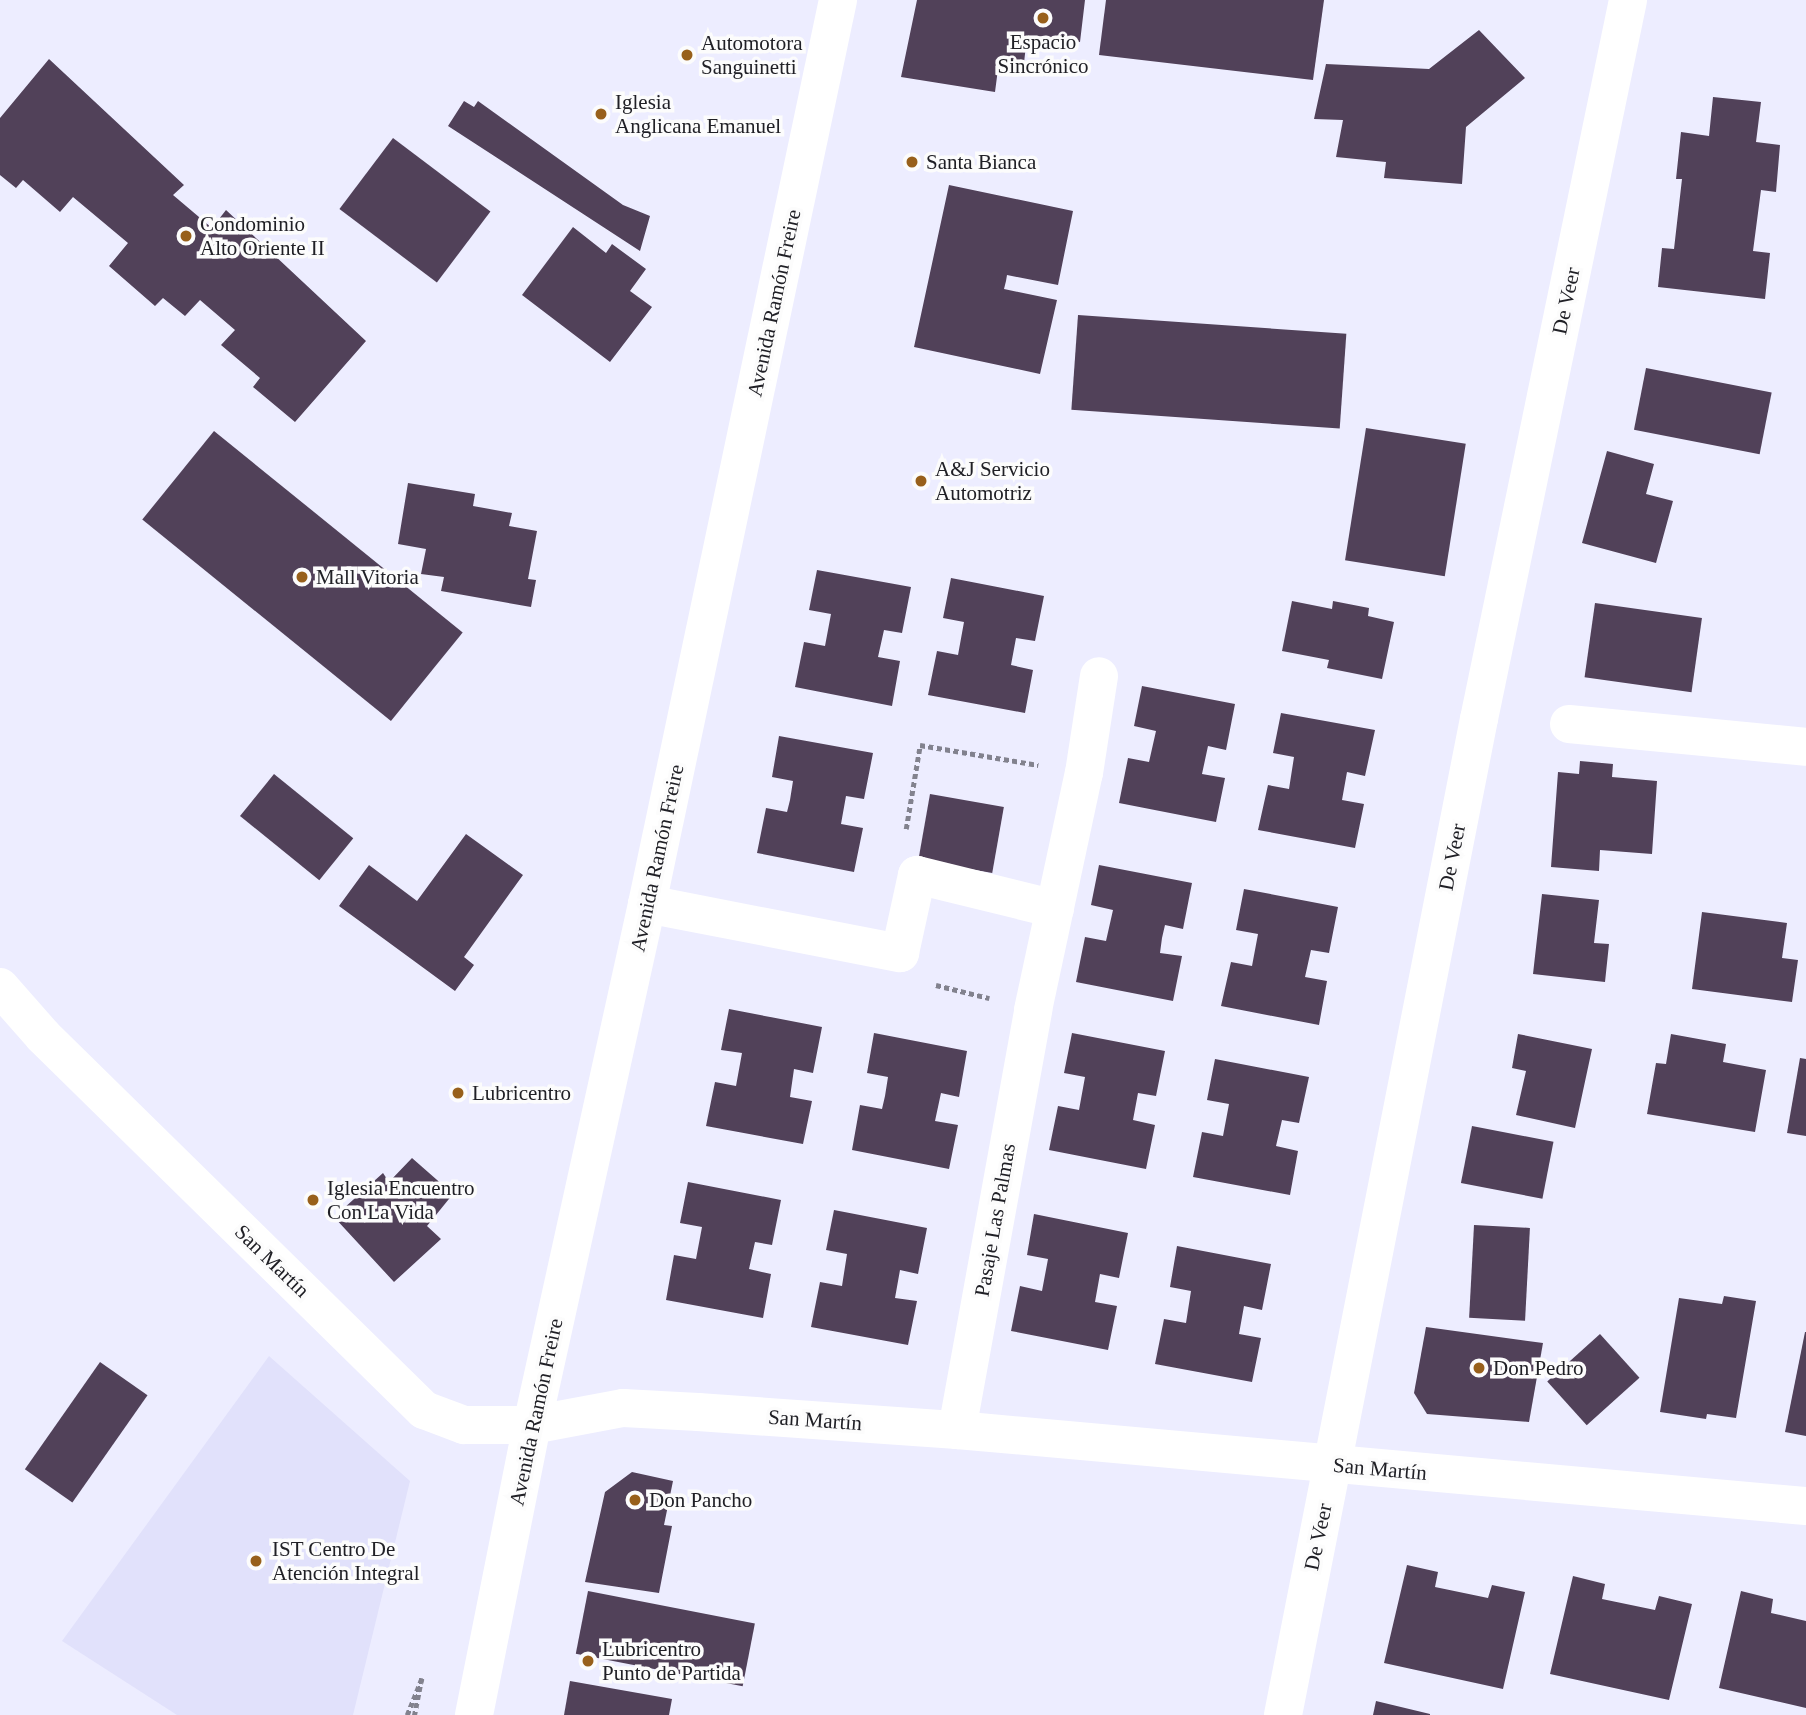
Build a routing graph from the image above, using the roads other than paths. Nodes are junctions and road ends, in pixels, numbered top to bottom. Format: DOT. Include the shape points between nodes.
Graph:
graph roads {
  1 [pos="838,0"];
  2 [pos="1628,0"];
  3 [pos="1099,676"];
  4 [pos="1569,724"];
  5 [pos="1806,747"];
  6 [pos="647,904"];
  7 [pos="1055,909"];
  8 [pos="0,987"];
  9 [pos="532,1425"];
  10 [pos="957,1430"];
  11 [pos="1334,1465"];
  12 [pos="1806,1506"];
  13 [pos="474,1715"];
  14 [pos="1283,1715"];
  1 -- 6 [label="street, Avenida Ramón Freire"];
  2 -- 11 [label="street, De Veer" via="1479,719"];
  3 -- 7 [label="street, Pasaje Las Palmas"];
  4 -- 5 [label="street"];
  6 -- 7 [label="street" via="900,953 917,875"];
  6 -- 9 [label="street, Avenida Ramón Freire"];
  7 -- 10 [label="street, Pasaje Las Palmas"];
  8 -- 9 [label="street, San Martín" via="43,1036 424,1410 464,1425"];
  9 -- 10 [label="street, San Martín" via="623,1408"];
  9 -- 13 [label="street, Avenida Ramón Freire"];
  10 -- 11 [label="street, San Martín"];
  11 -- 12 [label="street, San Martín"];
  11 -- 14 [label="street, De Veer"];
}
